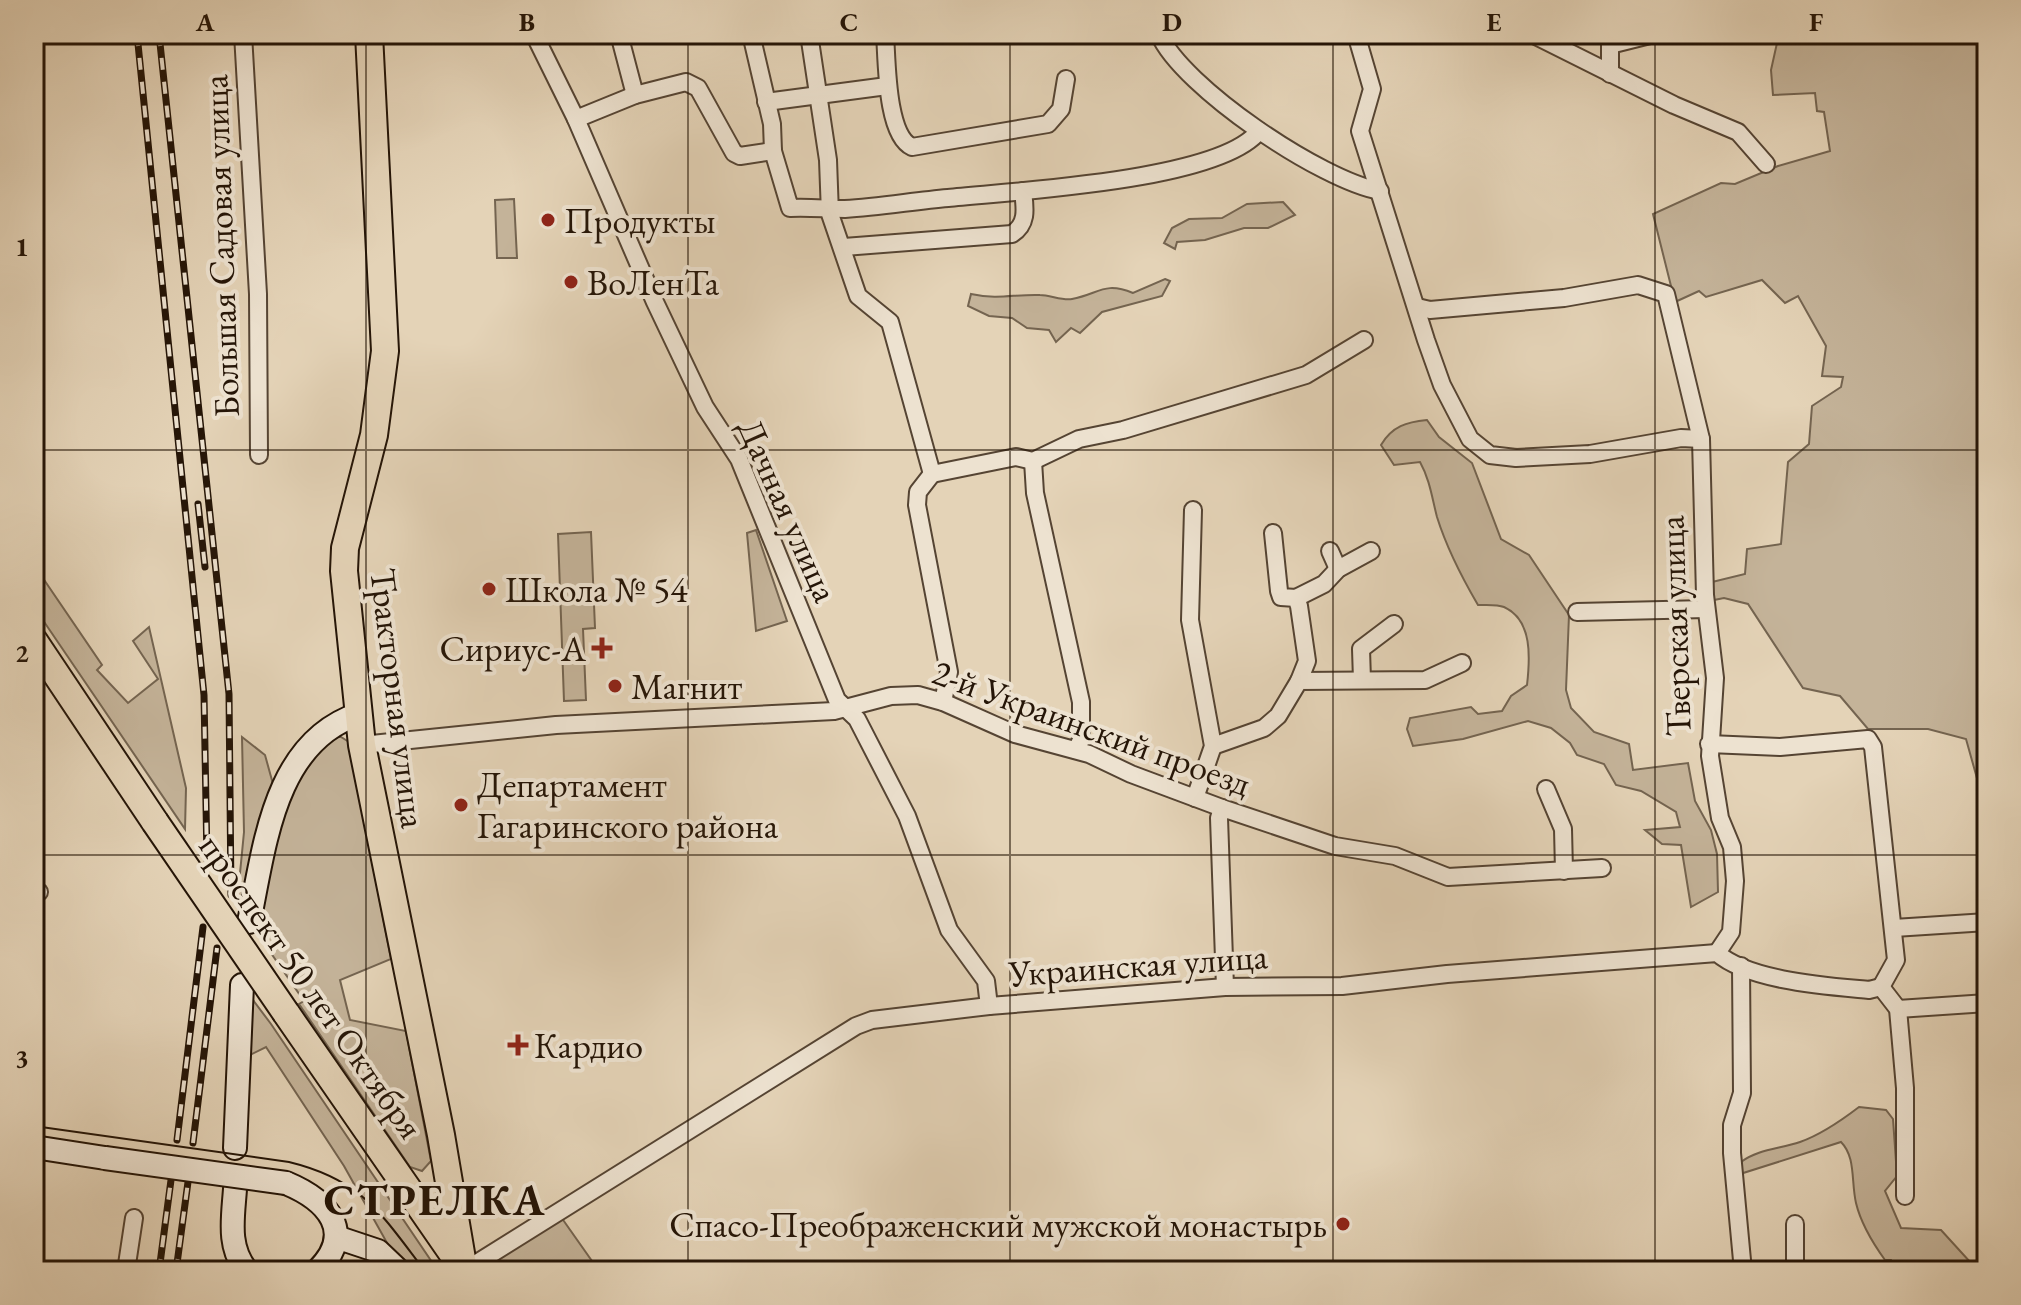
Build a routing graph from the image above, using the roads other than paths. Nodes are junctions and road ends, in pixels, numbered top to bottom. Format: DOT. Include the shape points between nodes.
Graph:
graph roads {
  1 [pos="243,34"];
  2 [pos="369,34"];
  3 [pos="534,34"];
  4 [pos="619,34"];
  5 [pos="751,34"];
  6 [pos="809,34"];
  7 [pos="885,34"];
  8 [pos="1159,34"];
  9 [pos="1356,34"];
  10 [pos="1532,34"];
  11 [pos="1654,34"];
  12 [pos="1610,74"];
  13 [pos="1066,79"];
  14 [pos="887,86"];
  15 [pos="635,95"];
  16 [pos="819,95"];
  17 [pos="766,102"];
  18 [pos="576,119"];
  19 [pos="1259,131"];
  20 [pos="773,151"];
  21 [pos="1766,164"];
  22 [pos="1023,191"];
  23 [pos="1380,191"];
  24 [pos="828,207"];
  25 [pos="844,247"];
  26 [pos="1417,307"];
  27 [pos="1364,340"];
  28 [pos="1701,439"];
  29 [pos="259,455"];
  30 [pos="1033,461"];
  31 [pos="932,474"];
  32 [pos="1193,510"];
  33 [pos="1273,533"];
  34 [pos="1330,551"];
  35 [pos="1371,551"];
  36 [pos="1338,569"];
  37 [pos="1296,598"];
  38 [pos="1706,609"];
  39 [pos="1577,612"];
  40 [pos="1394,624"];
  41 [pos="34,641"];
  42 [pos="1462,663"];
  43 [pos="1362,680"];
  44 [pos="1299,681"];
  45 [pos="943,702"];
  46 [pos="844,709"];
  47 [pos="359,714"];
  48 [pos="1709,744"];
  49 [pos="362,745"];
  50 [pos="1213,746"];
  51 [pos="1076,750"];
  52 [pos="1546,789"];
  53 [pos="1195,798"];
  54 [pos="1222,808"];
  55 [pos="1602,868"];
  56 [pos="1564,871"];
  57 [pos="249,922"];
  58 [pos="1987,922"];
  59 [pos="1894,928"];
  60 [pos="1717,953"];
  61 [pos="1741,966"];
  62 [pos="242,985"];
  63 [pos="1225,987"];
  64 [pos="1881,987"];
  65 [pos="1987,1003"];
  66 [pos="989,1006"];
  67 [pos="1898,1009"];
  68 [pos="34,1147"];
  69 [pos="235,1148"];
  70 [pos="443,1154"];
  71 [pos="396,1172"];
  72 [pos="235,1189"];
  73 [pos="1905,1196"];
  74 [pos="134,1218"];
  75 [pos="1795,1224"];
  76 [pos="336,1237"];
  77 [pos="126,1271"];
  78 [pos="247,1271"];
  79 [pos="317,1271"];
  80 [pos="399,1271"];
  81 [pos="464,1271"];
  82 [pos="1743,1271"];
  83 [pos="1795,1271"];
  1 -- 29 [label="street, Большая Садовая улица" via="258,294"];
  2 -- 47 [label="main road, Тракторная улица" via="385,351 374,435 345,548"];
  3 -- 18 [label="street, Дачная улица"];
  4 -- 15 [label="street"];
  5 -- 17 [label="street"];
  6 -- 16 [label="street"];
  7 -- 14 [label="street"];
  8 -- 19 [label="street" via="1167,52 1193,80"];
  9 -- 23 [label="street" via="1372,89 1360,131"];
  10 -- 12 [label="street"];
  11 -- 12 [label="street" via="1610,45"];
  12 -- 21 [label="street" via="1738,132"];
  13 -- 14 [label="street" via="1061,109 1048,124 912,147 899,134"];
  14 -- 16 [label="street"];
  15 -- 18 [label="street"];
  15 -- 20 [label="street" via="694,83 734,153"];
  16 -- 17 [label="street"];
  16 -- 24 [label="street"];
  17 -- 20 [label="street"];
  18 -- 46 [label="street, Дачная улица" via="705,407 739,459"];
  19 -- 22 [label="street" via="1234,148 1180,169"];
  19 -- 23 [label="street"];
  20 -- 24 [label="street" via="790,208"];
  22 -- 24 [label="street"];
  22 -- 25 [label="street" via="1025,219 1012,234"];
  23 -- 26 [label="street"];
  24 -- 25 [label="street"];
  25 -- 31 [label="street" via="858,296 890,322"];
  26 -- 28 [label="street" via="1461,426 1490,455 1590,454"];
  26 -- 28 [label="street, Тверская улица" via="1564,298 1638,285 1666,294"];
  27 -- 30 [label="street" via="1306,375 1079,439"];
  28 -- 38 [label="street, Тверская улица"];
  30 -- 31 [label="street" via="1016,457"];
  30 -- 51 [label="street" via="1035,493 1081,702"];
  31 -- 45 [label="street" via="918,492 917,505 949,672"];
  32 -- 50 [label="street" via="1190,620"];
  33 -- 37 [label="street" via="1281,597"];
  34 -- 36 [label="street"];
  35 -- 36 [label="street"];
  36 -- 37 [label="street" via="1324,584"];
  37 -- 44 [label="street" via="1307,661"];
  38 -- 39 [label="street"];
  38 -- 48 [label="street, Тверская улица" via="1715,678"];
  40 -- 43 [label="street" via="1361,649"];
  41 -- 71 [label="main road, проспект 50 лет Октября, bridge"];
  42 -- 43 [label="street" via="1425,680"];
  43 -- 44 [label="street"];
  44 -- 50 [label="street" via="1278,716 1264,728"];
  45 -- 46 [label="street, 2-й Украинский проезд" via="918,695 891,696"];
  45 -- 51 [label="street, 2-й Украинский проезд" via="1015,734"];
  46 -- 49 [label="street, 2-й Украинский проезд" via="556,725"];
  46 -- 66 [label="street, Дачная улица" via="857,719 907,816 949,930 986,981"];
  47 -- 49 [label="main road, Тракторная улица"];
  47 -- 57 [label="street" via="334,722 312,740 286,778"];
  48 -- 59 [label="street" via="1780,747 1868,739"];
  48 -- 60 [label="street, Тверская улица" via="1735,881 1731,932"];
  49 -- 70 [label="main road, Тракторная улица"];
  50 -- 53 [label="street"];
  51 -- 53 [label="street, 2-й Украинский проезд"];
  52 -- 56 [label="street" via="1563,829"];
  53 -- 54 [label="street, 2-й Украинский проезд"];
  54 -- 56 [label="street, 2-й Украинский проезд" via="1335,846 1395,856 1448,877"];
  54 -- 63 [label="street"];
  55 -- 56 [label="street, 2-й Украинский проезд"];
  58 -- 59 [label="street"];
  59 -- 64 [label="street" via="1895,967"];
  60 -- 61 [label="street"];
  60 -- 63 [label="street, Украинская улица" via="1342,986"];
  61 -- 64 [label="street" via="1833,986"];
  61 -- 82 [label="street" via="1742,1093 1732,1125 1732,1153"];
  62 -- 69 [label="street"];
  63 -- 66 [label="street, Украинская улица"];
  64 -- 67 [label="street"];
  65 -- 67 [label="street"];
  66 -- 81 [label="street, Украинская улица" via="856,1026"];
  67 -- 73 [label="street" via="1905,1088"];
  68 -- 76 [label="street, bridge" via="286,1183 315,1197 329,1212"];
  70 -- 71 [label="main road" via="437,1169 422,1178"];
  70 -- 81 [label="main road, Тракторная улица"];
  71 -- 81 [label="main road, проспект 50 лет Октября"];
  72 -- 78 [label="street" via="234,1246"];
  74 -- 77 [label="street"];
  75 -- 83 [label="street"];
  76 -- 79 [label="street"];
  76 -- 80 [label="street" via="378,1251"];
}
